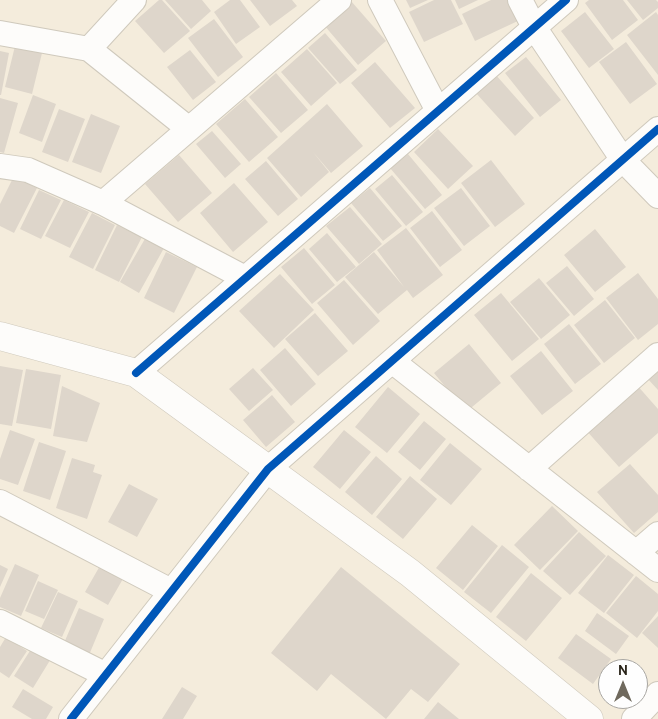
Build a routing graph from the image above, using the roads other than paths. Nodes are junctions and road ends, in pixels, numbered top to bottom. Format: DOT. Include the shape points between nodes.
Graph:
graph roads {
  1 [pos="134,0"];
  2 [pos="339,0"];
  3 [pos="380,0"];
  4 [pos="520,0"];
  5 [pos="566,0"];
  6 [pos="534,27"];
  7 [pos="0,33"];
  8 [pos="89,49"];
  9 [pos="438,111"];
  10 [pos="189,129"];
  11 [pos="658,129"];
  12 [pos="622,160"];
  13 [pos="0,166"];
  14 [pos="658,196"];
  15 [pos="103,203"];
  16 [pos="245,278"];
  17 [pos="0,336"];
  18 [pos="658,356"];
  19 [pos="392,361"];
  20 [pos="136,373"];
  21 [pos="268,469"];
  22 [pos="529,469"];
  23 [pos="0,502"];
  24 [pos="658,534"];
  25 [pos="636,553"];
  26 [pos="658,570"];
  27 [pos="171,591"];
  28 [pos="0,622"];
  29 [pos="106,675"];
  30 [pos="658,694"];
  31 [pos="71,719"];
  32 [pos="590,719"];
  33 [pos="634,719"];
  1 -- 8 [label="street"];
  2 -- 10 [label="street"];
  3 -- 9 [label="street"];
  4 -- 6 [label="street"];
  5 -- 6 [label="street"];
  6 -- 9 [label="street"];
  6 -- 12 [label="street"];
  7 -- 8 [label="street"];
  8 -- 10 [label="street"];
  9 -- 16 [label="street"];
  10 -- 15 [label="street"];
  11 -- 12 [label="street"];
  12 -- 14 [label="street"];
  12 -- 19 [label="street"];
  13 -- 15 [label="street" via="28,170"];
  15 -- 16 [label="street"];
  16 -- 20 [label="street"];
  17 -- 20 [label="main road"];
  18 -- 22 [label="street"];
  19 -- 21 [label="street"];
  19 -- 22 [label="street"];
  20 -- 21 [label="main road"];
  21 -- 27 [label="street"];
  21 -- 32 [label="main road" via="410,573"];
  22 -- 25 [label="street"];
  23 -- 27 [label="street"];
  24 -- 25 [label="street"];
  25 -- 26 [label="street"];
  27 -- 29 [label="street"];
  28 -- 29 [label="street"];
  29 -- 31 [label="street"];
  30 -- 33 [label="street"];
}
